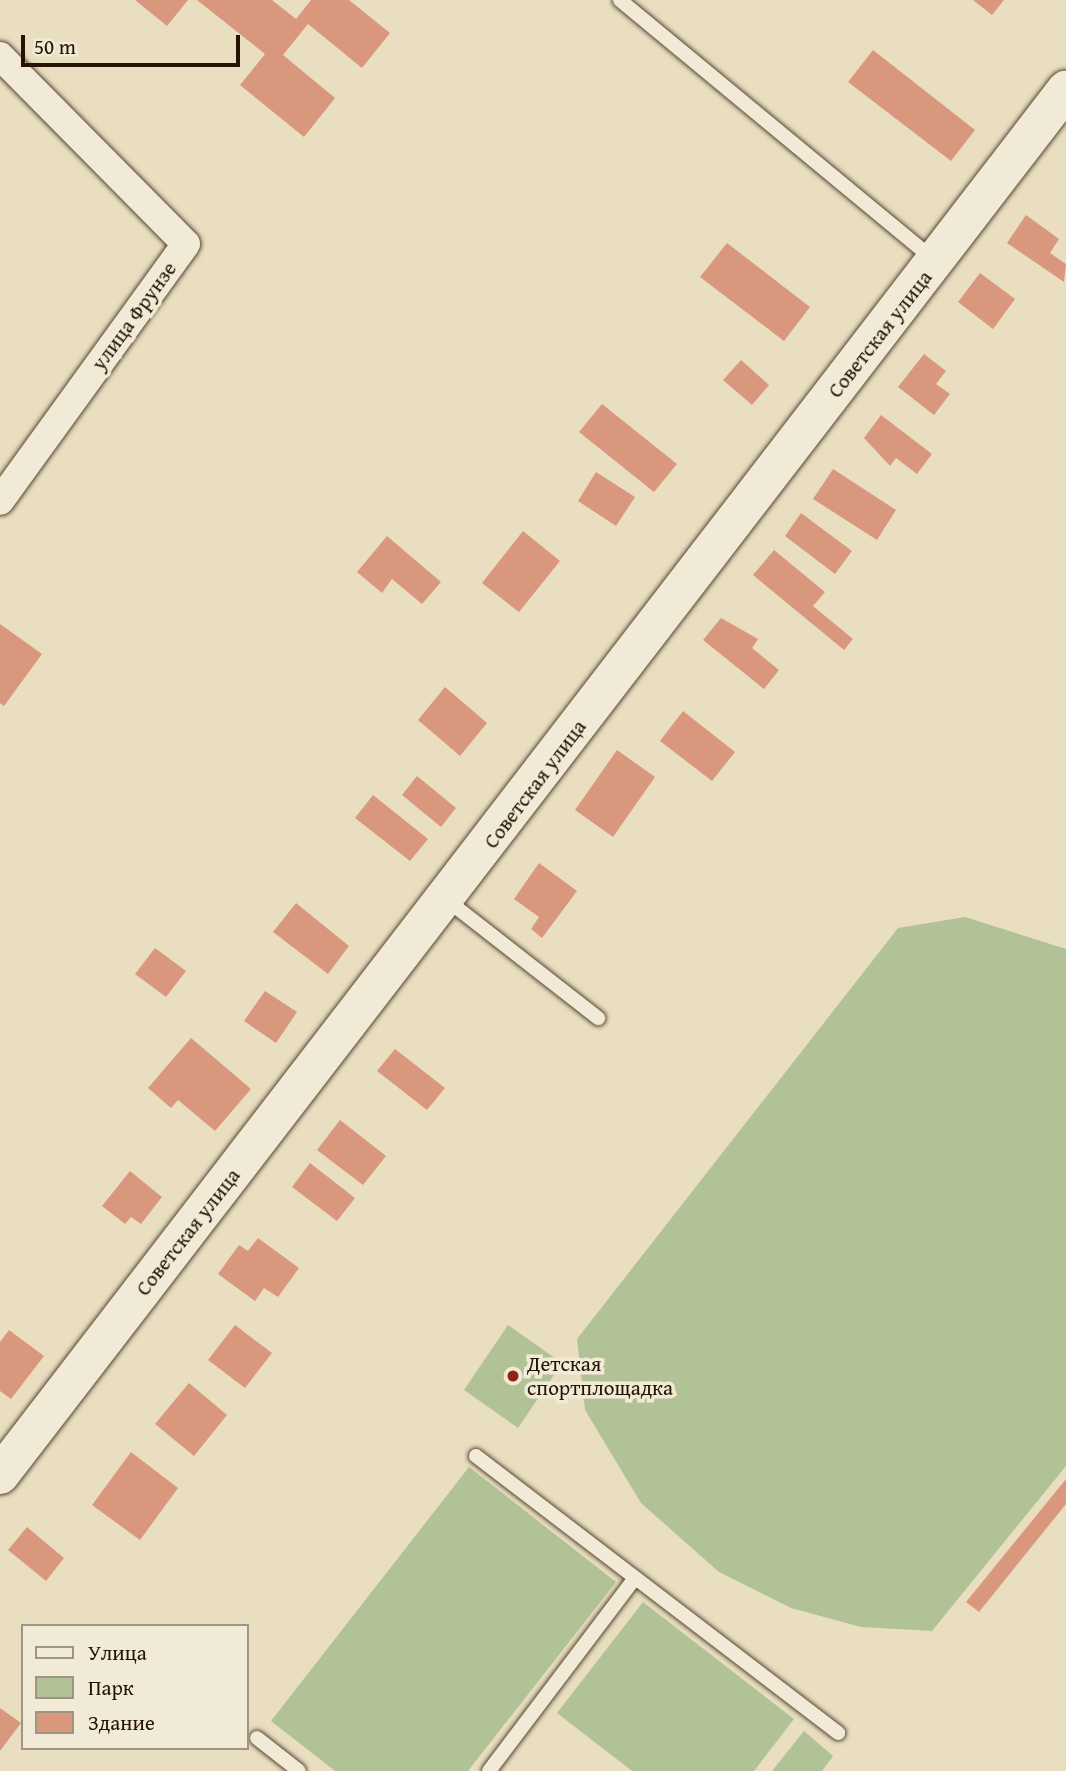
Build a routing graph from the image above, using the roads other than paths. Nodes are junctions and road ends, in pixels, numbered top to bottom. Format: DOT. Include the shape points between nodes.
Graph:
graph roads {
  1 [pos="620,0"];
  2 [pos="0,56"];
  3 [pos="1066,90"];
  4 [pos="937,262"];
  5 [pos="0,500"];
  6 [pos="447,900"];
  7 [pos="598,1018"];
  8 [pos="4,1456"];
  9 [pos="476,1456"];
  10 [pos="635,1578"];
  11 [pos="838,1733"];
  12 [pos="257,1738"];
  13 [pos="299,1771"];
  14 [pos="489,1771"];
  1 -- 4 [label="lane"];
  2 -- 5 [label="street, улица Фрунзе" via="186,244"];
  3 -- 4 [label="main road, Советская улица"];
  4 -- 6 [label="main road, Советская улица"];
  6 -- 7 [label="lane"];
  6 -- 8 [label="main road, Советская улица"];
  9 -- 10 [label="lane"];
  10 -- 11 [label="lane"];
  10 -- 14 [label="lane"];
  12 -- 13 [label="lane"];
}
